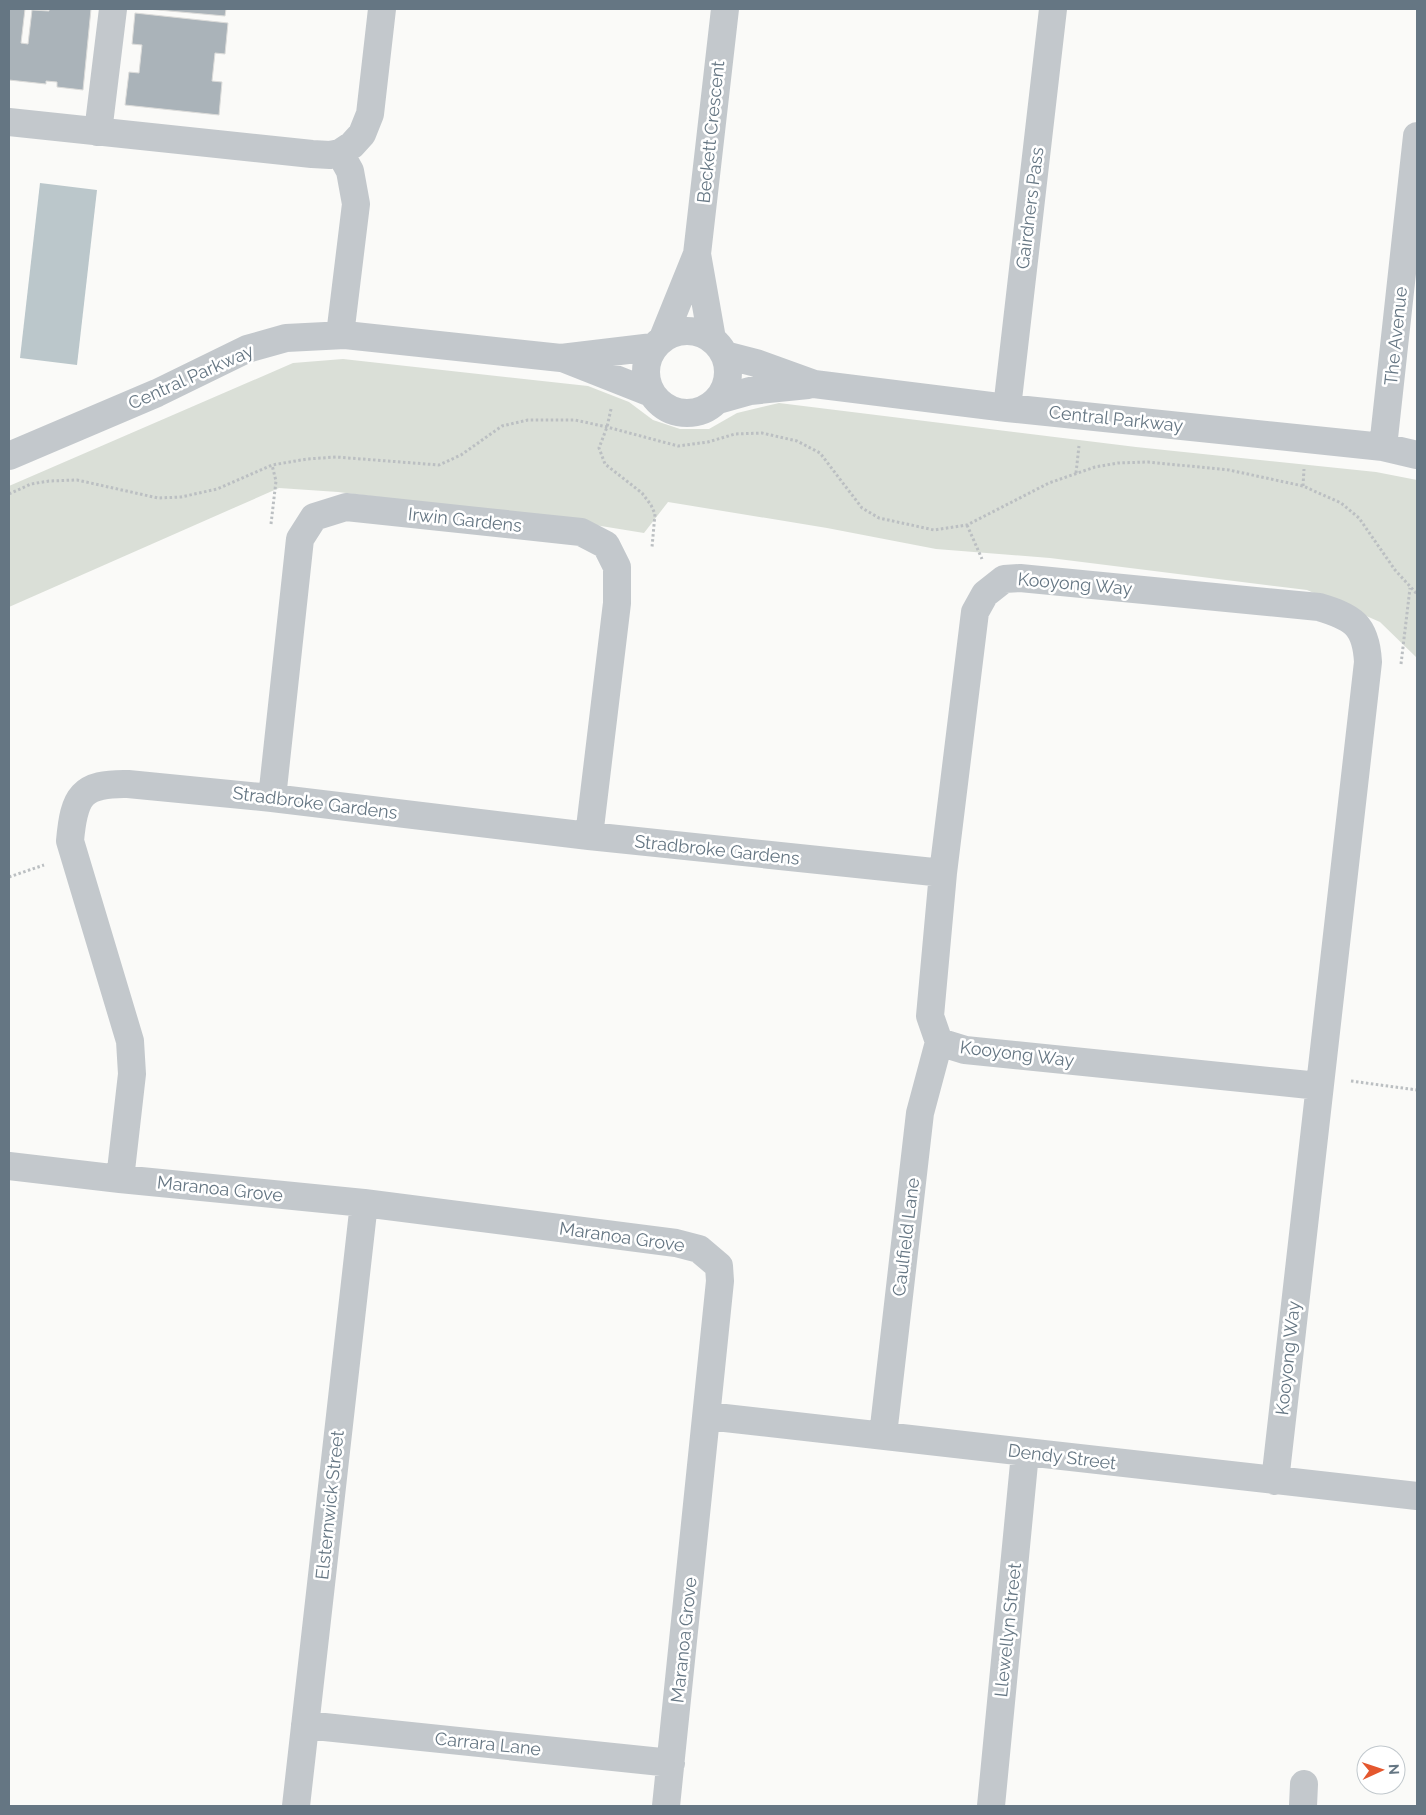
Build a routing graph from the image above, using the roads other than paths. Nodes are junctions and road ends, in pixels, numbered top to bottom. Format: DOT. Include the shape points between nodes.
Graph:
graph roads {
  1 [pos="113,9"];
  2 [pos="382,9"];
  3 [pos="725,9"];
  4 [pos="1053,9"];
  5 [pos="9,122"];
  6 [pos="98,132"];
  7 [pos="1417,136"];
  8 [pos="340,153"];
  9 [pos="697,254"];
  10 [pos="340,334"];
  11 [pos="658,343"];
  12 [pos="719,347"];
  13 [pos="561,358"];
  14 [pos="814,384"];
  15 [pos="651,393"];
  16 [pos="718,400"];
  17 [pos="1007,408"];
  18 [pos="1383,447"];
  19 [pos="1417,455"];
  20 [pos="9,456"];
  21 [pos="272,798"];
  22 [pos="589,836"];
  23 [pos="943,873"];
  24 [pos="939,1042"];
  25 [pos="1320,1082"];
  26 [pos="9,1166"];
  27 [pos="120,1179"];
  28 [pos="364,1203"];
  29 [pos="707,1416"];
  30 [pos="883,1435"];
  31 [pos="1026,1453"];
  32 [pos="1275,1481"];
  33 [pos="1417,1496"];
  34 [pos="305,1725"];
  35 [pos="671,1764"];
  36 [pos="296,1806"];
  37 [pos="666,1806"];
  38 [pos="990,1806"];
  1 -- 6 [label="street"];
  2 -- 8 [label="street" via="370,114 362,134"];
  3 -- 9 [label="street, Beckett Crescent"];
  4 -- 17 [label="street, Gairdners Pass"];
  5 -- 6 [label="street"];
  6 -- 8 [label="street" via="312,154"];
  7 -- 18 [label="street, The Avenue"];
  8 -- 10 [label="street" via="350,170 356,204"];
  9 -- 11 [label="street, Beckett Crescent"];
  9 -- 12 [label="street, Beckett Crescent"];
  10 -- 13 [label="street, Central Parkway"];
  10 -- 20 [label="street, Central Parkway" via="286,338 247,349 157,393"];
  11 -- 12 [label="street" via="675,332 687,330 701,333"];
  11 -- 13 [label="street, Central Parkway"];
  11 -- 15 [label="street" via="645,369"];
  12 -- 14 [label="street, Central Parkway"];
  12 -- 16 [label="street" via="728,367 728,378"];
  13 -- 15 [label="street, Central Parkway"];
  14 -- 16 [label="street, Central Parkway" via="750,391"];
  14 -- 17 [label="street, Central Parkway"];
  15 -- 16 [label="street" via="659,403 682,414 696,413"];
  17 -- 18 [label="street, Central Parkway"];
  18 -- 19 [label="street, Central Parkway"];
  21 -- 22 [label="street, Stradbroke Gardens"];
  21 -- 22 [label="street, Irwin Gardens" via="300,538 314,517 346,506 581,532 606,545 617,567 616,603"];
  21 -- 27 [label="street, Stradbroke Gardens" via="109,783 90,788 78,800 70,841 130,1041 132,1074"];
  22 -- 23 [label="street, Stradbroke Gardens"];
  23 -- 24 [label="street, Kooyong Way" via="930,1016"];
  23 -- 25 [label="street, Kooyong Way" via="975,612 985,594 1004,579 1319,607 1344,615 1358,627 1366,645 1368,662"];
  24 -- 25 [label="street, Kooyong Way" via="965,1050"];
  24 -- 30 [label="street, Caulfield Lane" via="920,1113"];
  25 -- 32 [label="street, Kooyong Way"];
  26 -- 27 [label="street, Maranoa Grove"];
  27 -- 28 [label="street, Maranoa Grove"];
  28 -- 29 [label="street, Maranoa Grove" via="676,1243 699,1249 718,1266 720,1281"];
  28 -- 34 [label="street, Elsternwick Street"];
  29 -- 30 [label="street, Dendy Street"];
  29 -- 35 [label="street, Maranoa Grove"];
  30 -- 31 [label="street, Dendy Street"];
  31 -- 32 [label="street, Dendy Street"];
  31 -- 38 [label="street, Llewellyn Street"];
  32 -- 33 [label="street, Dendy Street"];
  34 -- 35 [label="street, Carrara Lane"];
  34 -- 36 [label="street, Elsternwick Street"];
  35 -- 37 [label="street, Maranoa Grove"];
}
